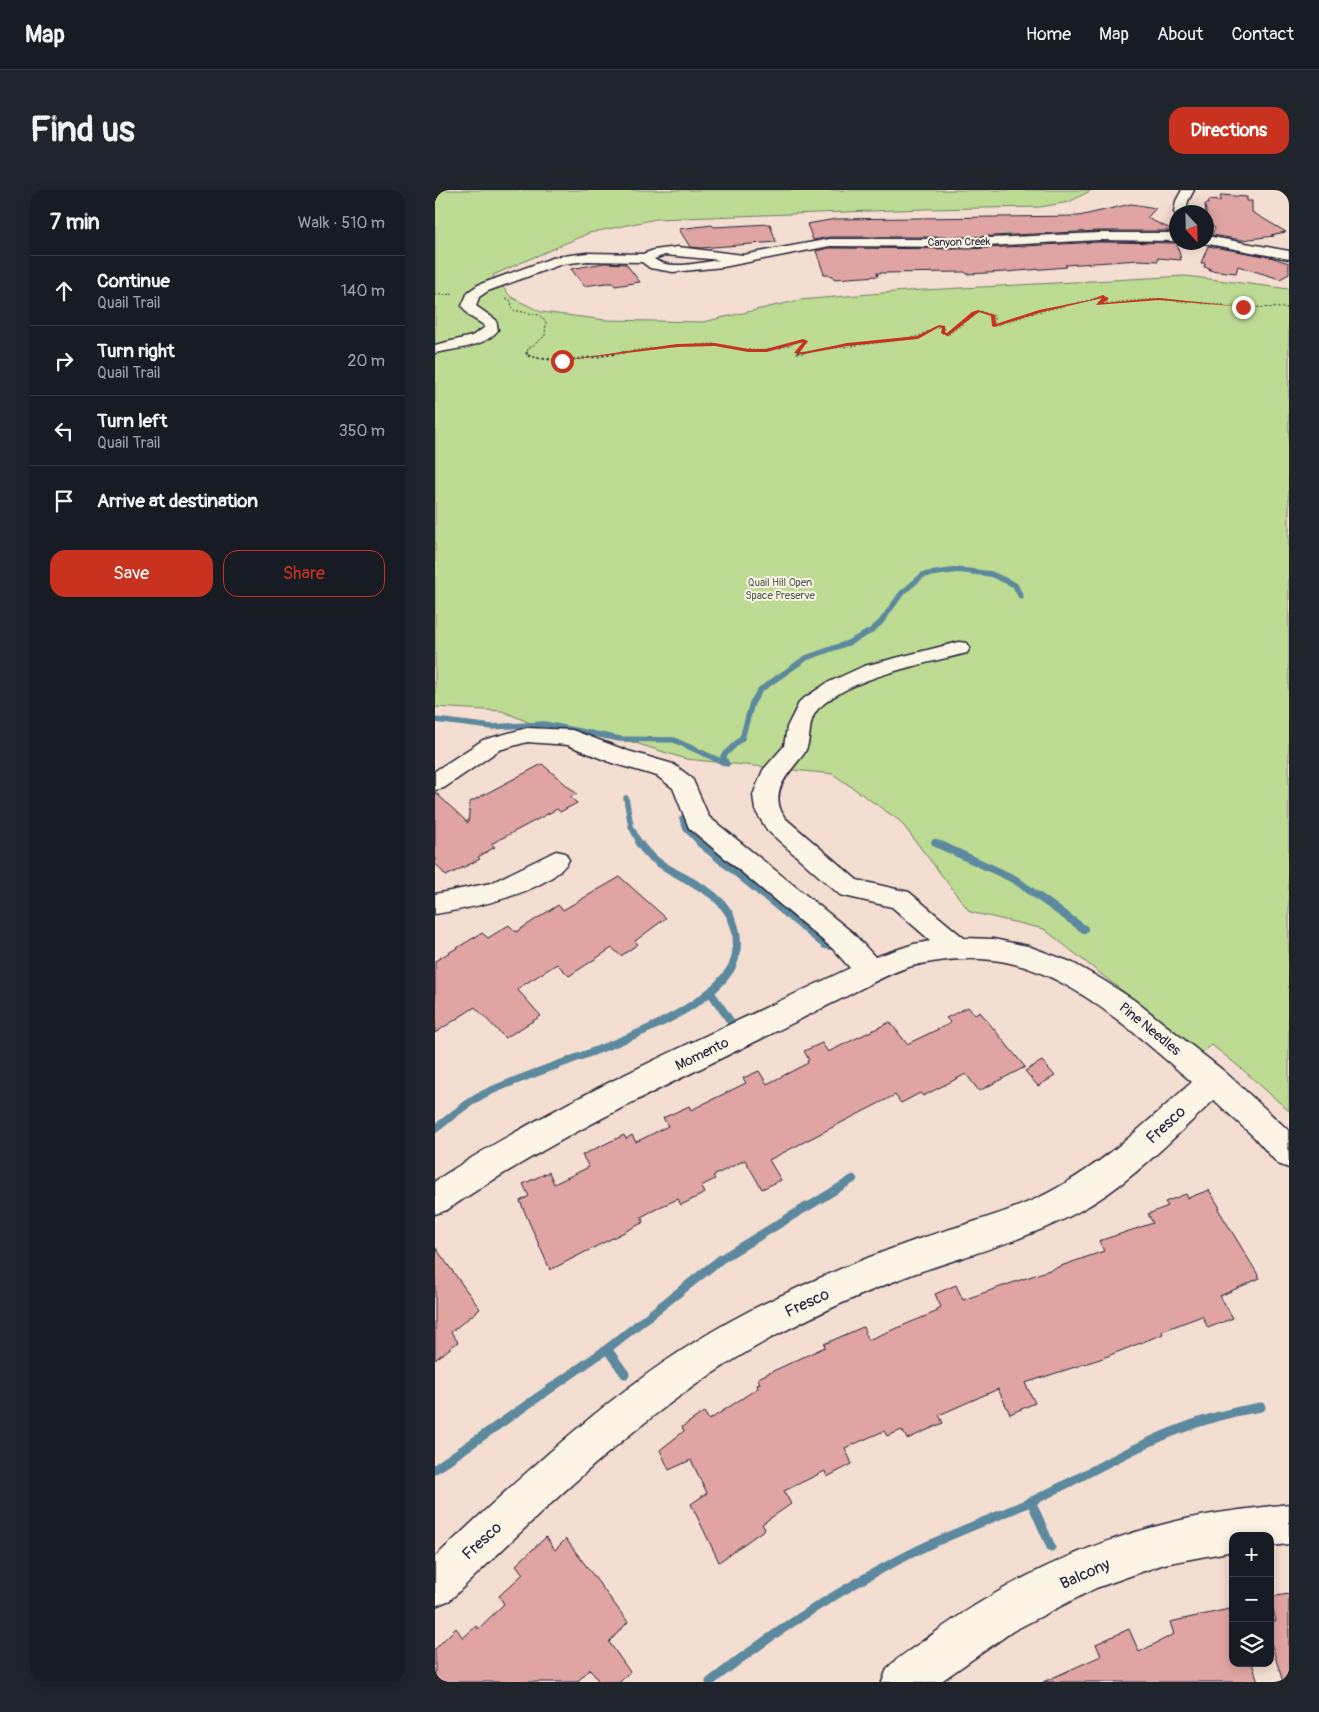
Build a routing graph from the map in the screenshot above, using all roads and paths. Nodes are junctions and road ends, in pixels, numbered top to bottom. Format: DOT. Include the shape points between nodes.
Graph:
graph roads {
  1 [pos="1188,190"];
  2 [pos="1182,205"];
  3 [pos="1169,237"];
  4 [pos="1214,241"];
  5 [pos="1289,255"];
  6 [pos="474,294"];
  7 [pos="1289,308"];
  8 [pos="435,349"];
  9 [pos="959,648"];
  10 [pos="435,782"];
  11 [pos="556,860"];
  12 [pos="435,904"];
  13 [pos="971,949"];
  14 [pos="870,971"];
  15 [pos="1214,1081"];
  16 [pos="1289,1154"];
  17 [pos="435,1199"];
  18 [pos="1289,1524"];
  19 [pos="435,1585"];
  20 [pos="904,1682"];
  1 -- 2 [label="street"];
  3 -- 6 [label="street, Canyon Creek" via="1098,236 941,243 832,242 743,259 669,251 645,258 587,257 567,259 493,283"];
  4 -- 5 [label="street"];
  6 -- 7 [label="path" via="509,298 512,310 543,318 546,334 526,354 557,361 715,344 761,351 803,340 805,344 796,353 802,353 918,338 939,326 944,327 942,332 948,335 979,311 993,316 994,326 1099,297 1107,298 1097,304 1101,305 1146,299"];
  6 -- 8 [label="street" via="469,302 470,308 491,323 491,330 477,339"];
  9 -- 13 [label="street" via="873,672 835,688 808,706 798,727 796,748 772,776 765,795 767,810 776,824 849,888 900,899"];
  10 -- 14 [label="street" via="484,748 527,735 572,738 665,770 683,784 698,822 843,941"];
  11 -- 12 [label="street" via="527,880 505,889 485,896"];
  13 -- 14 [label="street, Momento" via="915,955"];
  13 -- 15 [label="street, Pine Needles" via="1028,957 1067,971 1133,1015"];
  14 -- 17 [label="street, Momento" via="610,1098 513,1150"];
  15 -- 16 [label="street, Pine Needles" via="1261,1122"];
  15 -- 19 [label="street, Fresco" via="1132,1156 1090,1187 1051,1208 814,1298 695,1362 647,1396 560,1469"];
  18 -- 20 [label="street, Balcony" via="1192,1538 1102,1565 1024,1602 978,1629"];
}
